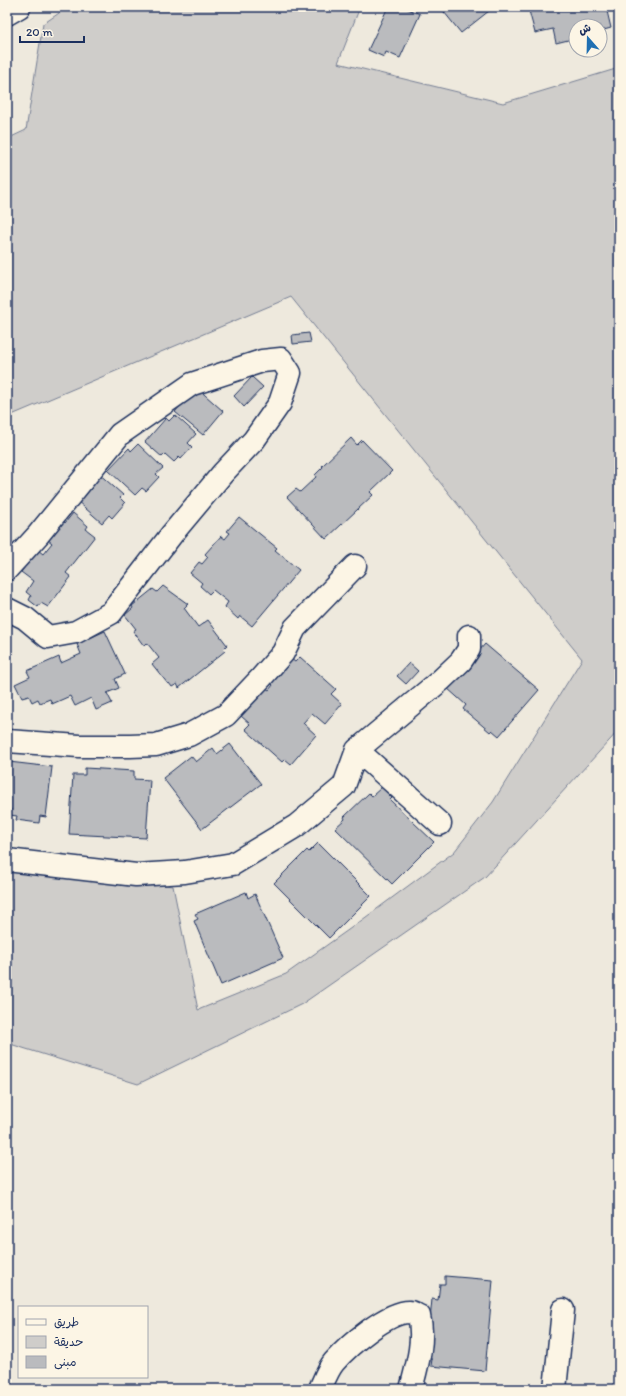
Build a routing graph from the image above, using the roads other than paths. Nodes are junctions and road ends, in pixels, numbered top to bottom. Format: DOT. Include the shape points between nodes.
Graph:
graph roads {
  1 [pos="19,7"];
  2 [pos="7,14"];
  3 [pos="355,566"];
  4 [pos="7,569"];
  5 [pos="7,608"];
  6 [pos="469,636"];
  7 [pos="7,741"];
  8 [pos="357,750"];
  9 [pos="440,824"];
  10 [pos="7,860"];
  11 [pos="563,1310"];
  12 [pos="320,1389"];
  13 [pos="411,1389"];
  14 [pos="555,1389"];
  1 -- 2 [label="street"];
  3 -- 7 [label="street" via="295,628 283,653 226,715 189,735 156,745 79,746"];
  4 -- 5 [label="street" via="120,434 192,384 262,361 281,359 290,373 280,404 254,440 223,472 111,613 76,632 48,637 25,618"];
  6 -- 8 [label="street" via="468,649 461,661"];
  8 -- 9 [label="street"];
  8 -- 10 [label="street" via="344,786 296,826 233,864 184,872 136,875"];
  11 -- 14 [label="street"];
  12 -- 13 [label="street" via="333,1363 359,1338 385,1320 401,1313 412,1312 419,1316 422,1328 418,1362"];
}
